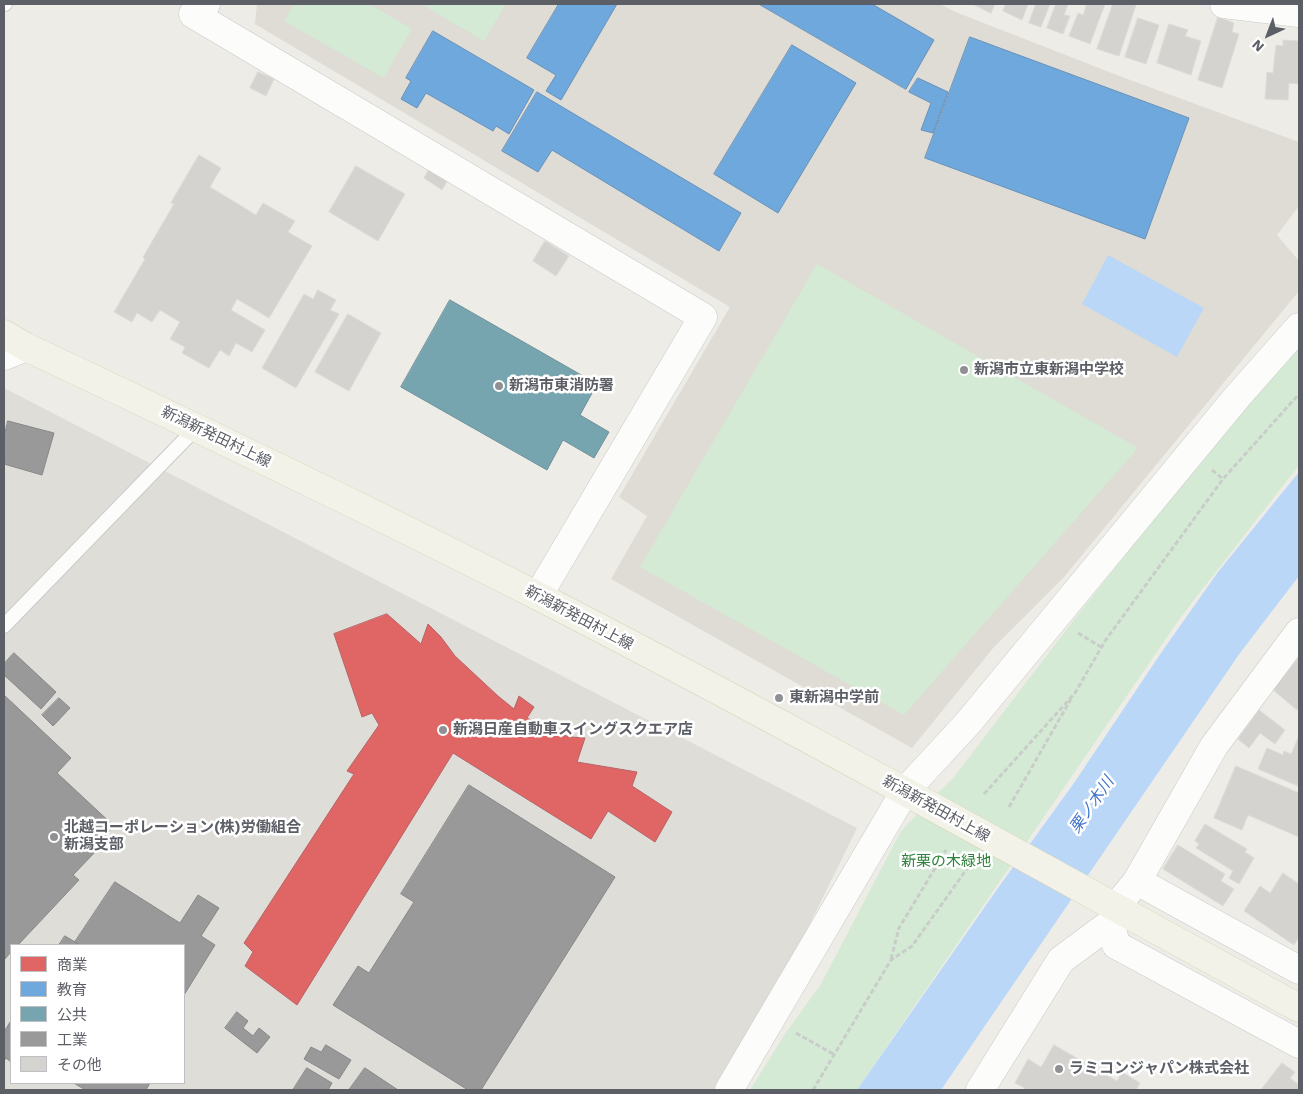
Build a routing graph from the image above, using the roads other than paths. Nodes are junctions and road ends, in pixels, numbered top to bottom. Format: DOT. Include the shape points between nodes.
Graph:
graph roads {
  1 [pos="206,4"];
  2 [pos="1224,4"];
  3 [pos="1299,13"];
  4 [pos="1299,327"];
  5 [pos="11,346"];
  6 [pos="197,427"];
  7 [pos="538,596"];
  8 [pos="4,626"];
  9 [pos="1299,632"];
  10 [pos="905,791"];
  11 [pos="1136,881"];
  12 [pos="1111,911"];
  13 [pos="1299,970"];
  14 [pos="1299,1008"];
  15 [pos="1299,1044"];
  16 [pos="987,1088"];
  17 [pos="729,1090"];
  1 -- 7 [label="street" via="193,14 703,317"];
  2 -- 3 [label="street"];
  4 -- 10 [label="street" via="968,723"];
  5 -- 6 [label="main road, 新潟新発田村上線"];
  6 -- 7 [label="main road, 新潟新発田村上線"];
  6 -- 8 [label="lane"];
  7 -- 10 [label="main road, 新潟新発田村上線"];
  9 -- 11 [label="street" via="1214,746"];
  10 -- 12 [label="main road, 新潟新発田村上線"];
  10 -- 17 [label="street"];
  11 -- 12 [label="street"];
  11 -- 13 [label="street"];
  12 -- 14 [label="main road, 新潟新発田村上線" via="1143,923"];
  12 -- 15 [label="street" via="1116,945"];
  12 -- 16 [label="street" via="1061,960"];
}
